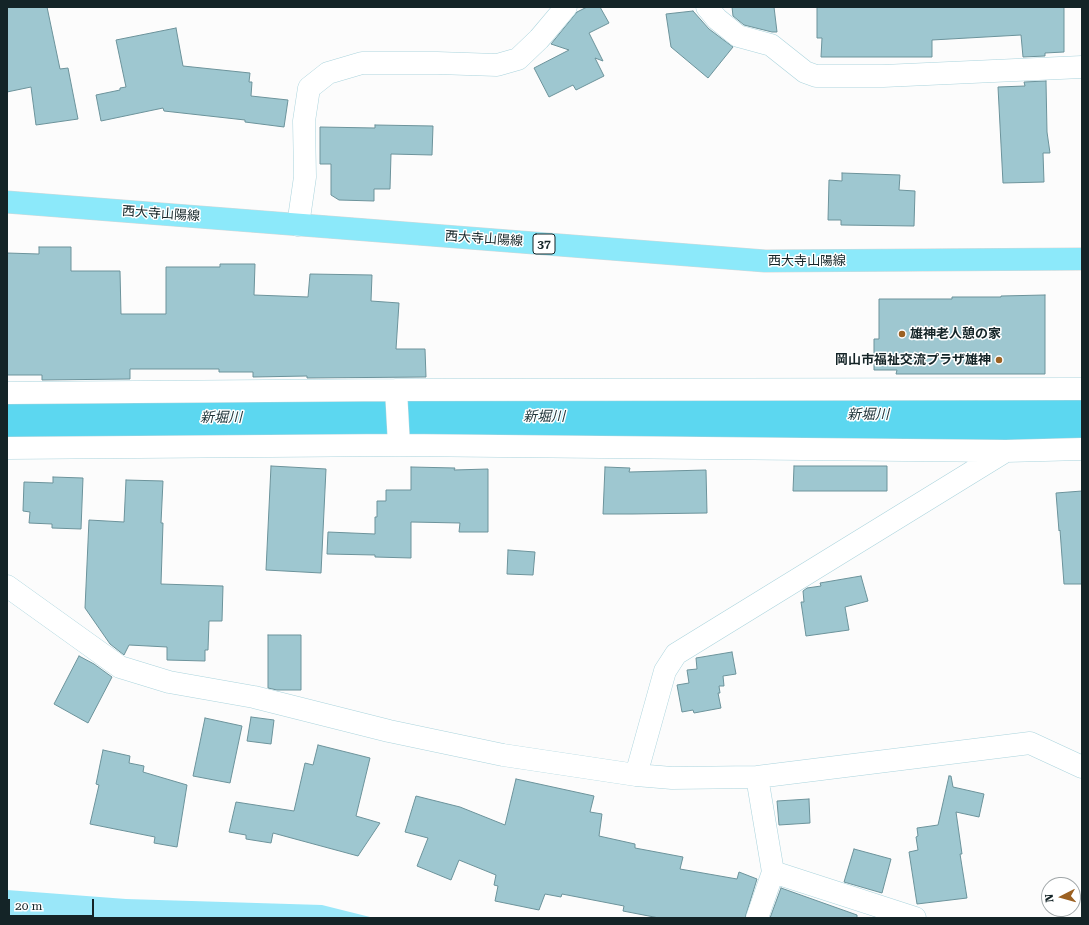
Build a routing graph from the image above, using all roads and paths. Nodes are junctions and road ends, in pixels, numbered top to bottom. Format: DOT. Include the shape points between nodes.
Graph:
graph roads {
  1 [pos="566,7"];
  2 [pos="707,7"];
  3 [pos="1082,67"];
  4 [pos="7,202"];
  5 [pos="298,225"];
  6 [pos="1082,258"];
  7 [pos="1082,389"];
  8 [pos="7,393"];
  9 [pos="396,395"];
  10 [pos="398,439"];
  11 [pos="7,448"];
  12 [pos="1082,449"];
  13 [pos="1006,451"];
  14 [pos="7,586"];
  15 [pos="1082,767"];
  16 [pos="636,775"];
  17 [pos="757,778"];
  18 [pos="773,872"];
  19 [pos="758,918"];
  20 [pos="915,918"];
  1 -- 5 [label="street" via="518,59 497,65 362,63 328,73 309,88 304,121 305,177"];
  2 -- 3 [label="street" via="738,36 771,45 805,72 816,76 883,76"];
  4 -- 5 [label="main road, 西大寺山陽線 / 37"];
  5 -- 6 [label="main road, 西大寺山陽線 / 37" via="765,261"];
  7 -- 9 [label="street"];
  8 -- 9 [label="street"];
  9 -- 10 [label="street"];
  10 -- 11 [label="street"];
  10 -- 13 [label="street"];
  12 -- 13 [label="street"];
  13 -- 16 [label="street" via="676,654 665,671"];
  14 -- 16 [label="street" via="120,667 169,682 254,697 388,731 502,755"];
  15 -- 17 [label="street" via="1030,743"];
  16 -- 17 [label="street" via="672,778"];
  17 -- 18 [label="street"];
  18 -- 19 [label="street"];
  18 -- 20 [label="street"];
}
